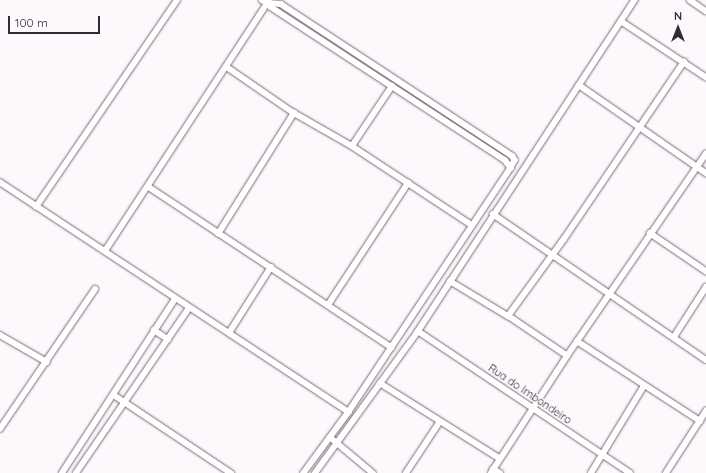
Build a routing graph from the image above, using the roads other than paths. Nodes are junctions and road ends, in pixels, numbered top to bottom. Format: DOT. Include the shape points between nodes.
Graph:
graph roads {
  1 [pos="177,0"];
  2 [pos="636,0"];
  3 [pos="690,0"];
  4 [pos="266,2"];
  5 [pos="706,11"];
  6 [pos="621,21"];
  7 [pos="684,62"];
  8 [pos="227,67"];
  9 [pos="706,77"];
  10 [pos="579,85"];
  11 [pos="392,86"];
  12 [pos="294,113"];
  13 [pos="640,128"];
  14 [pos="352,146"];
  15 [pos="706,154"];
  16 [pos="697,167"];
  17 [pos="511,168"];
  18 [pos="706,173"];
  19 [pos="0,182"];
  20 [pos="408,183"];
  21 [pos="149,187"];
  22 [pos="36,207"];
  23 [pos="493,214"];
  24 [pos="472,225"];
  25 [pos="650,233"];
  26 [pos="218,234"];
  27 [pos="105,251"];
  28 [pos="552,256"];
  29 [pos="271,267"];
  30 [pos="706,271"];
  31 [pos="450,281"];
  32 [pos="706,287"];
  33 [pos="95,289"];
  34 [pos="610,294"];
  35 [pos="175,299"];
  36 [pos="328,305"];
  37 [pos="189,308"];
  38 [pos="508,316"];
  39 [pos="154,330"];
  40 [pos="418,331"];
  41 [pos="229,333"];
  42 [pos="0,335"];
  43 [pos="674,337"];
  44 [pos="168,339"];
  45 [pos="577,341"];
  46 [pos="392,348"];
  47 [pos="567,356"];
  48 [pos="706,360"];
  49 [pos="47,362"];
  50 [pos="380,383"];
  51 [pos="644,386"];
  52 [pos="114,395"];
  53 [pos="125,402"];
  54 [pos="532,407"];
  55 [pos="349,412"];
  56 [pos="706,412"];
  57 [pos="700,421"];
  58 [pos="439,423"];
  59 [pos="0,429"];
  60 [pos="330,437"];
  61 [pos="337,444"];
  62 [pos="603,456"];
  63 [pos="499,458"];
  64 [pos="66,467"];
  65 [pos="492,471"];
  66 [pos="62,473"];
  67 [pos="75,473"];
  68 [pos="231,473"];
  69 [pos="304,473"];
  70 [pos="316,473"];
  71 [pos="373,473"];
  72 [pos="406,473"];
  73 [pos="500,473"];
  74 [pos="591,473"];
  75 [pos="630,473"];
  76 [pos="666,473"];
  1 -- 22 [label="street"];
  2 -- 6 [label="street"];
  3 -- 5 [label="street"];
  4 -- 8 [label="street"];
  4 -- 11 [label="street"];
  4 -- 17 [label="street" via="281,4 512,156 515,160"];
  6 -- 7 [label="street"];
  6 -- 10 [label="street"];
  7 -- 9 [label="street"];
  7 -- 13 [label="street"];
  8 -- 12 [label="street"];
  8 -- 21 [label="street"];
  10 -- 13 [label="street"];
  10 -- 23 [label="street"];
  11 -- 14 [label="street"];
  11 -- 17 [label="street" via="505,160"];
  12 -- 14 [label="street"];
  12 -- 26 [label="street"];
  13 -- 16 [label="street"];
  13 -- 28 [label="street"];
  14 -- 20 [label="street"];
  15 -- 16 [label="street"];
  16 -- 18 [label="street"];
  16 -- 25 [label="street"];
  17 -- 24 [label="street"];
  19 -- 22 [label="street"];
  20 -- 24 [label="street"];
  20 -- 36 [label="street"];
  21 -- 26 [label="street"];
  21 -- 27 [label="street"];
  22 -- 27 [label="street"];
  23 -- 28 [label="street"];
  23 -- 31 [label="street"];
  24 -- 46 [label="street"];
  25 -- 30 [label="street"];
  25 -- 34 [label="street"];
  26 -- 29 [label="street"];
  27 -- 35 [label="street"];
  28 -- 34 [label="street"];
  28 -- 38 [label="street"];
  29 -- 36 [label="street"];
  29 -- 41 [label="street"];
  31 -- 38 [label="street"];
  31 -- 40 [label="street"];
  32 -- 43 [label="street"];
  33 -- 49 [label="street"];
  34 -- 43 [label="street"];
  34 -- 45 [label="street"];
  35 -- 37 [label="street"];
  35 -- 39 [label="street"];
  36 -- 46 [label="street"];
  37 -- 41 [label="street"];
  37 -- 44 [label="street"];
  38 -- 47 [label="street"];
  39 -- 44 [label="street"];
  39 -- 52 [label="street"];
  40 -- 50 [label="street"];
  40 -- 54 [label="street, Rua do Imbondeiro"];
  41 -- 55 [label="street"];
  42 -- 49 [label="street"];
  43 -- 48 [label="street"];
  44 -- 53 [label="street"];
  45 -- 47 [label="street"];
  45 -- 51 [label="street"];
  46 -- 55 [label="street"];
  47 -- 54 [label="street"];
  49 -- 59 [label="street"];
  50 -- 58 [label="street"];
  50 -- 61 [label="street"];
  51 -- 57 [label="street"];
  51 -- 62 [label="street"];
  52 -- 53 [label="street"];
  52 -- 64 [label="street"];
  53 -- 67 [label="street"];
  53 -- 68 [label="street"];
  54 -- 62 [label="street, Rua do Imbondeiro"];
  54 -- 63 [label="street"];
  55 -- 60 [label="street"];
  56 -- 57 [label="street"];
  57 -- 76 [label="street"];
  58 -- 63 [label="street"];
  58 -- 72 [label="street"];
  60 -- 61 [label="street"];
  60 -- 69 [label="street"];
  61 -- 70 [label="street"];
  61 -- 71 [label="street"];
  62 -- 74 [label="street"];
  62 -- 75 [label="street, Rua do Imbondeiro"];
  63 -- 65 [label="street"];
  64 -- 66 [label="street"];
  64 -- 67 [label="street"];
  65 -- 73 [label="street"];
}
